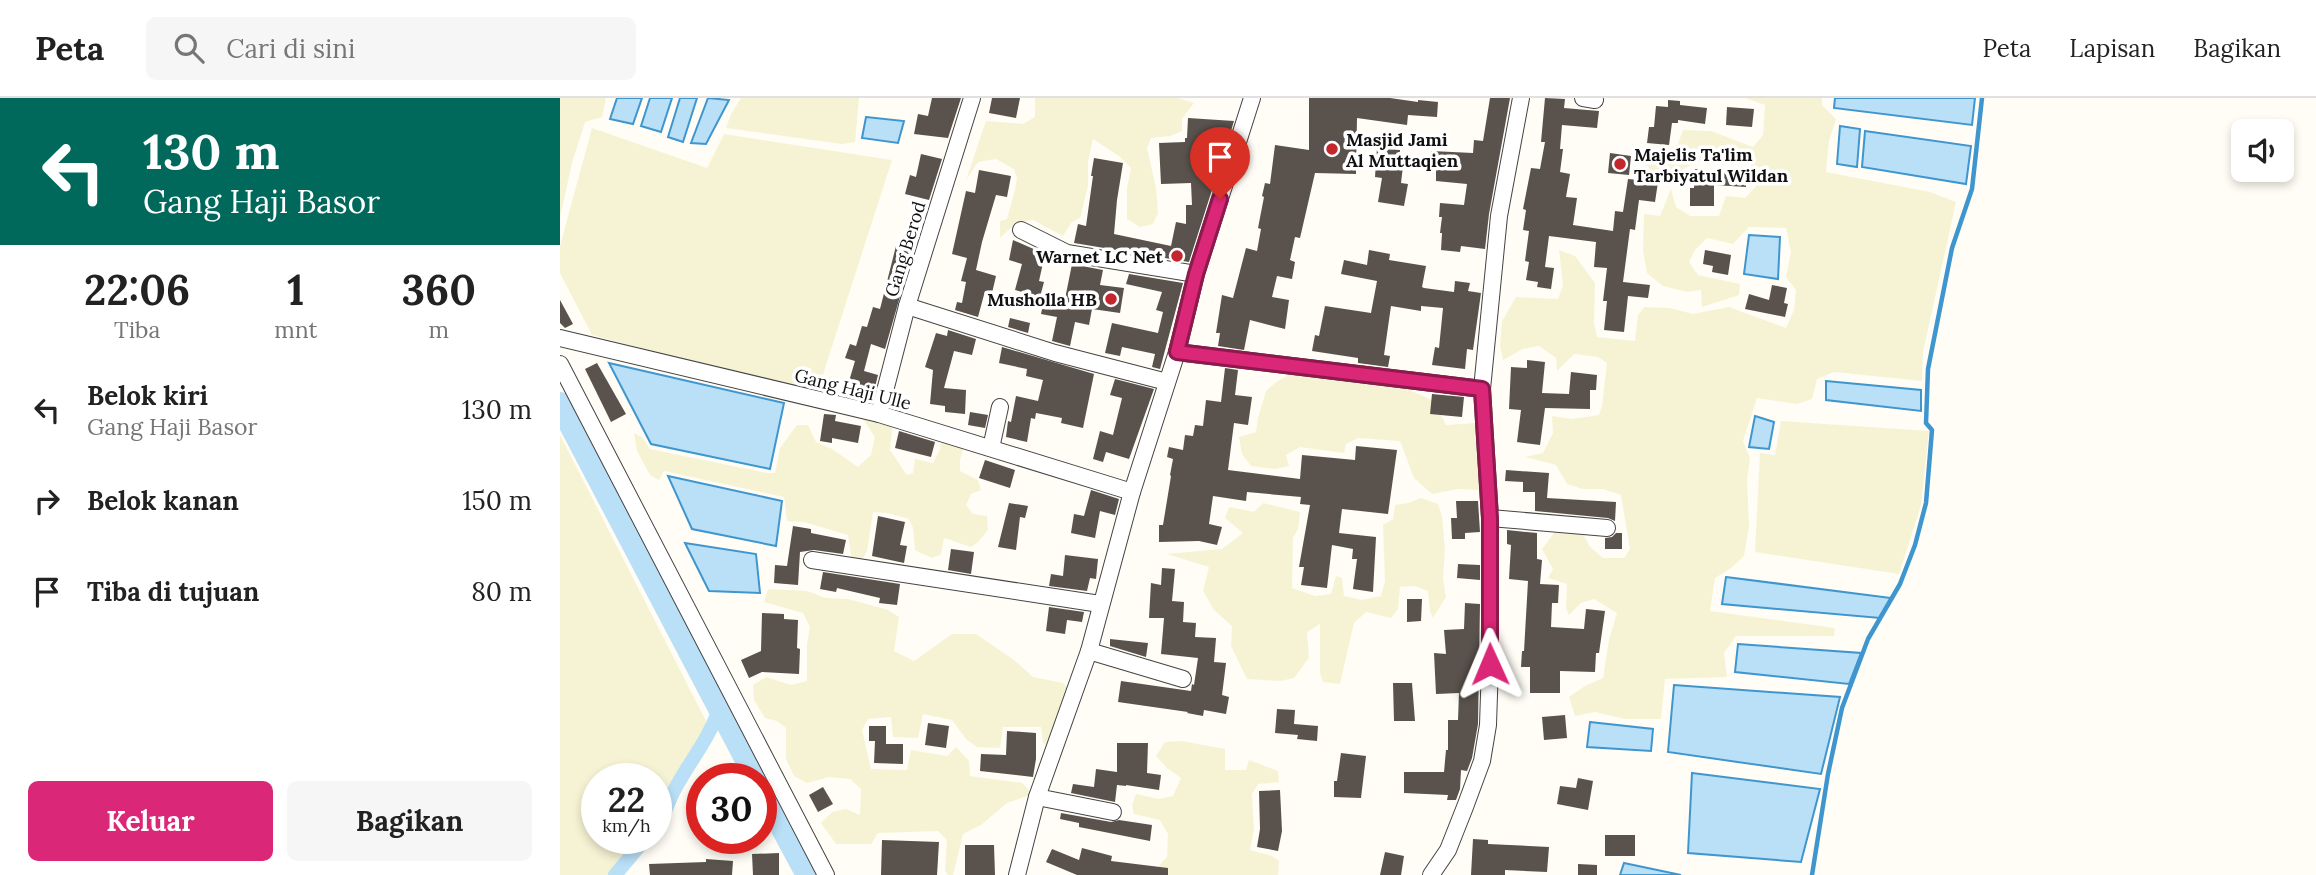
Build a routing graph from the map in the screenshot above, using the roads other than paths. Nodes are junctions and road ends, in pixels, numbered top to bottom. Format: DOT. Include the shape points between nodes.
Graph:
graph roads {
  1 [pos="972,98"];
  2 [pos="1252,98"];
  3 [pos="1521,98"];
  4 [pos="1021,230"];
  5 [pos="1196,274"];
  6 [pos="907,306"];
  7 [pos="560,338"];
  8 [pos="1177,352"];
  9 [pos="560,365"];
  10 [pos="1167,382"];
  11 [pos="1482,389"];
  12 [pos="1000,407"];
  13 [pos="879,414"];
  14 [pos="991,448"];
  15 [pos="1132,492"];
  16 [pos="1490,518"];
  17 [pos="1607,528"];
  18 [pos="812,560"];
  19 [pos="1100,604"];
  20 [pos="1089,651"];
  21 [pos="1183,679"];
  22 [pos="1037,797"];
  23 [pos="1113,811"];
  24 [pos="819,874"];
  25 [pos="1017,875"];
  26 [pos="1431,875"];
  1 -- 6 [label="street, Gang Berod"];
  2 -- 5 [label="street"];
  3 -- 11 [label="street" via="1499,216"];
  4 -- 5 [label="street" via="1067,253"];
  5 -- 8 [label="street"];
  6 -- 10 [label="street"];
  6 -- 13 [label="street, Gang Berod"];
  7 -- 13 [label="street, Gang Haji Ulle"];
  8 -- 10 [label="street"];
  8 -- 11 [label="street"];
  9 -- 24 [label="street"];
  10 -- 15 [label="street"];
  11 -- 16 [label="street"];
  12 -- 14 [label="street"];
  13 -- 14 [label="street, Gang Haji Ulle"];
  14 -- 15 [label="street, Gang Haji Ulle"];
  15 -- 19 [label="street"];
  16 -- 17 [label="street"];
  16 -- 26 [label="street" via="1488,725 1482,761 1465,807 1448,850"];
  18 -- 19 [label="street"];
  19 -- 20 [label="street"];
  20 -- 21 [label="street"];
  20 -- 22 [label="street"];
  22 -- 23 [label="street"];
  22 -- 25 [label="street"];
}
